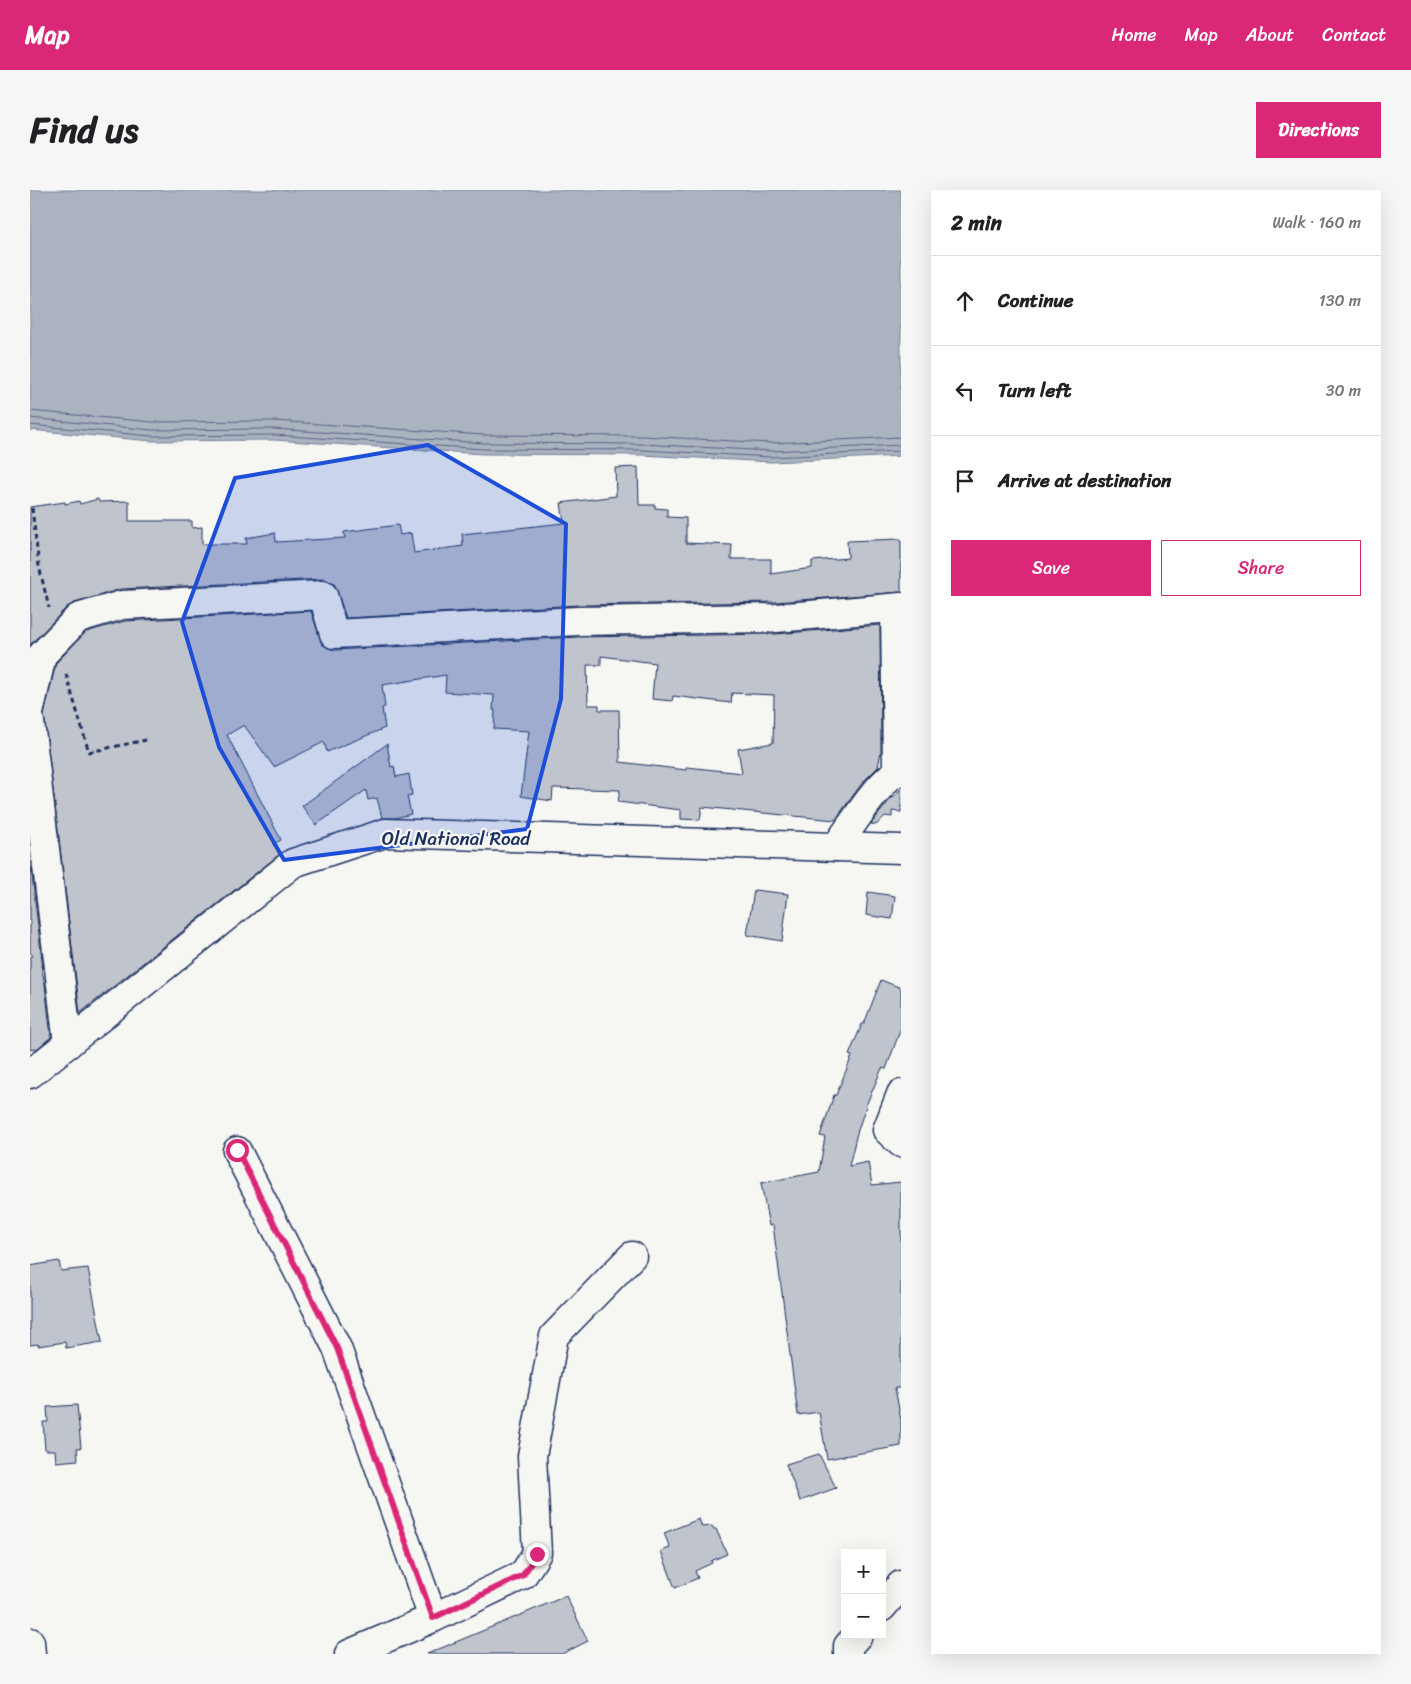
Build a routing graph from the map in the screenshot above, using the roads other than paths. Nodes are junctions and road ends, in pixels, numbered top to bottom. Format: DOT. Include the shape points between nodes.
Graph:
graph roads {
  1 [pos="898,607"];
  2 [pos="30,709"];
  3 [pos="30,722"];
  4 [pos="899,771"];
  5 [pos="836,847"];
  6 [pos="901,849"];
  7 [pos="68,1044"];
  8 [pos="30,1074"];
  9 [pos="901,1094"];
  10 [pos="901,1144"];
  11 [pos="237,1150"];
  12 [pos="632,1256"];
  13 [pos="901,1585"];
  14 [pos="886,1602"];
  15 [pos="433,1618"];
  16 [pos="854,1639"];
  17 [pos="30,1642"];
  18 [pos="31,1654"];
  19 [pos="349,1654"];
  20 [pos="848,1654"];
  1 -- 2 [label="street" via="776,618 578,621 334,634 323,595 122,605 78,618 42,655"];
  1 -- 4 [label="street"];
  3 -- 7 [label="street"];
  4 -- 5 [label="street" via="881,784"];
  5 -- 6 [label="street, Old National Road"];
  5 -- 7 [label="street, Old National Road" via="385,833 293,863"];
  7 -- 8 [label="street, Old National Road"];
  9 -- 10 [label="street" via="887,1130"];
  11 -- 15 [label="street" via="337,1348"];
  12 -- 15 [label="street" via="554,1336 532,1456 537,1554 523,1575"];
  13 -- 14 [label="street"];
  15 -- 19 [label="street"];
  16 -- 20 [label="street" via="848,1646"];
  17 -- 18 [label="street"];
}
